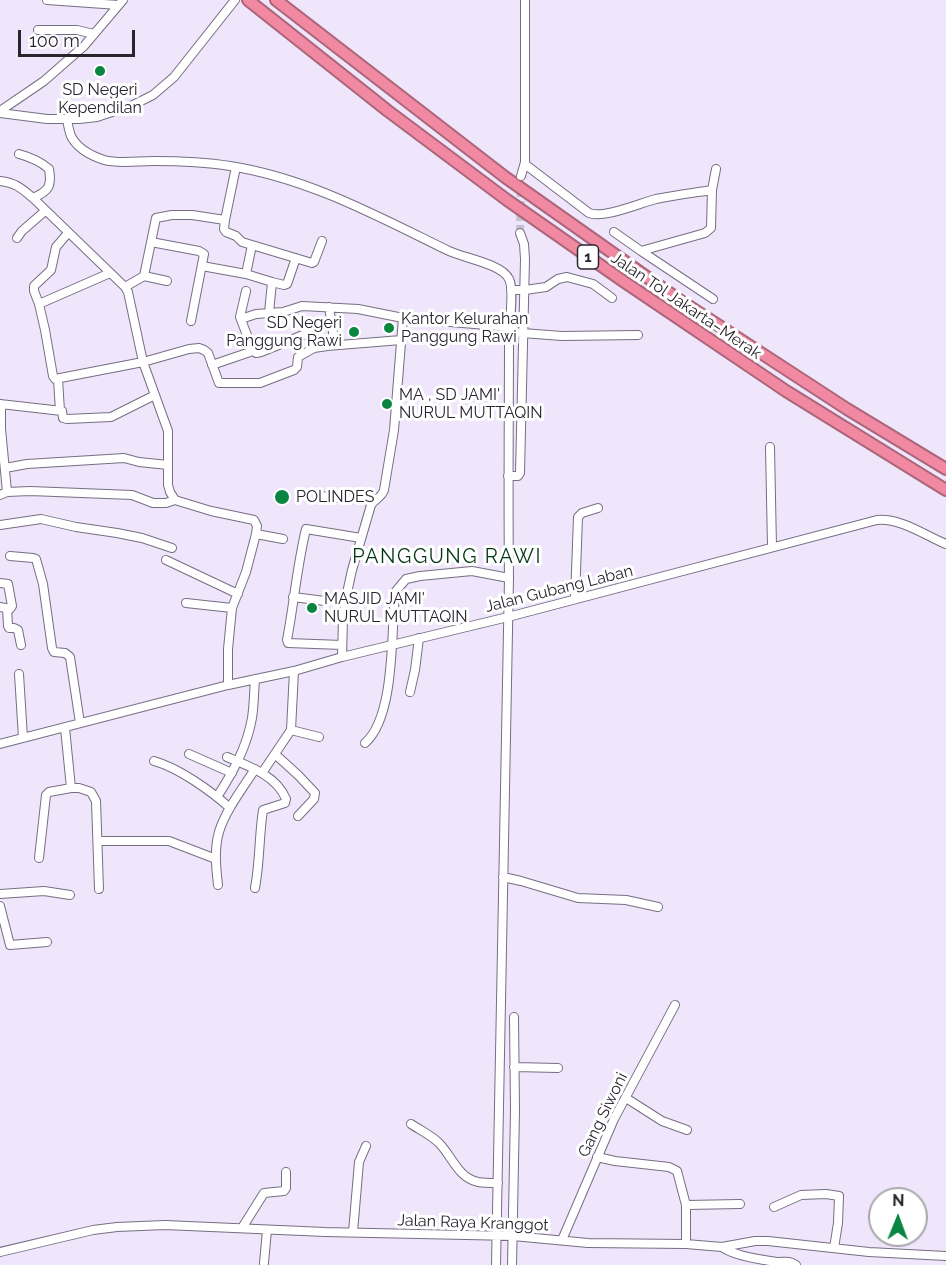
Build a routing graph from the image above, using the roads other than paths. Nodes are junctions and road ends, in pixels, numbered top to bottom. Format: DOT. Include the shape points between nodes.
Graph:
graph roads {
  1 [pos="47,0"];
  2 [pos="234,0"];
  3 [pos="248,0"];
  4 [pos="276,0"];
  5 [pos="525,0"];
  6 [pos="121,2"];
  7 [pos="38,30"];
  8 [pos="94,34"];
  9 [pos="0,112"];
  10 [pos="67,119"];
  11 [pos="19,153"];
  12 [pos="525,162"];
  13 [pos="236,167"];
  14 [pos="716,169"];
  15 [pos="521,176"];
  16 [pos="0,181"];
  17 [pos="712,190"];
  18 [pos="33,198"];
  19 [pos="45,211"];
  20 [pos="225,220"];
  21 [pos="614,232"];
  22 [pos="68,233"];
  23 [pos="520,233"];
  24 [pos="17,238"];
  25 [pos="322,241"];
  26 [pos="151,242"];
  27 [pos="252,245"];
  28 [pos="641,251"];
  29 [pos="296,258"];
  30 [pos="202,266"];
  31 [pos="110,273"];
  32 [pos="246,274"];
  33 [pos="144,276"];
  34 [pos="167,281"];
  35 [pos="272,282"];
  36 [pos="125,287"];
  37 [pos="519,290"];
  38 [pos="246,291"];
  39 [pos="612,298"];
  40 [pos="712,299"];
  41 [pos="39,304"];
  42 [pos="329,307"];
  43 [pos="269,313"];
  44 [pos="403,318"];
  45 [pos="241,319"];
  46 [pos="191,321"];
  47 [pos="516,331"];
  48 [pos="638,335"];
  49 [pos="401,340"];
  50 [pos="335,345"];
  51 [pos="314,348"];
  52 [pos="254,351"];
  53 [pos="143,362"];
  54 [pos="212,365"];
  55 [pos="58,379"];
  56 [pos="155,394"];
  57 [pos="1,404"];
  58 [pos="60,411"];
  59 [pos="770,447"];
  60 [pos="168,465"];
  61 [pos="5,468"];
  62 [pos="946,469"];
  63 [pos="508,476"];
  64 [pos="946,490"];
  65 [pos="3,494"];
  66 [pos="320,496"];
  67 [pos="176,500"];
  68 [pos="372,503"];
  69 [pos="598,508"];
  70 [pos="0,525"];
  71 [pos="256,534"];
  72 [pos="361,538"];
  73 [pos="283,539"];
  74 [pos="946,544"];
  75 [pos="772,547"];
  76 [pos="172,548"];
  77 [pos="10,556"];
  78 [pos="166,560"];
  79 [pos="509,578"];
  80 [pos="0,583"];
  81 [pos="238,594"];
  82 [pos="293,597"];
  83 [pos="575,599"];
  84 [pos="325,601"];
  85 [pos="186,603"];
  86 [pos="4,608"];
  87 [pos="232,608"];
  88 [pos="508,617"];
  89 [pos="419,638"];
  90 [pos="21,645"];
  91 [pos="342,645"];
  92 [pos="392,645"];
  93 [pos="342,657"];
  94 [pos="294,671"];
  95 [pos="19,674"];
  96 [pos="255,679"];
  97 [pos="228,685"];
  98 [pos="410,692"];
  99 [pos="80,723"];
  100 [pos="65,728"];
  101 [pos="291,730"];
  102 [pos="23,738"];
  103 [pos="319,738"];
  104 [pos="365,743"];
  105 [pos="0,744"];
  106 [pos="189,754"];
  107 [pos="276,755"];
  108 [pos="227,757"];
  109 [pos="154,761"];
  110 [pos="238,762"];
  111 [pos="259,771"];
  112 [pos="232,773"];
  113 [pos="71,788"];
  114 [pos="217,797"];
  115 [pos="230,808"];
  116 [pos="298,816"];
  117 [pos="98,841"];
  118 [pos="39,858"];
  119 [pos="216,859"];
  120 [pos="503,878"];
  121 [pos="218,885"];
  122 [pos="255,888"];
  123 [pos="99,889"];
  124 [pos="0,894"];
  125 [pos="70,895"];
  126 [pos="0,906"];
  127 [pos="658,907"];
  128 [pos="47,942"];
  129 [pos="675,1005"];
  130 [pos="514,1017"];
  131 [pos="514,1067"];
  132 [pos="558,1068"];
  133 [pos="626,1098"];
  134 [pos="508,1111"];
  135 [pos="411,1124"];
  136 [pos="687,1130"];
  137 [pos="366,1146"];
  138 [pos="597,1157"];
  139 [pos="286,1172"];
  140 [pos="498,1183"];
  141 [pos="740,1204"];
  142 [pos="686,1205"];
  143 [pos="774,1207"];
  144 [pos="242,1228"];
  145 [pos="267,1230"];
  146 [pos="353,1232"];
  147 [pos="498,1236"];
  148 [pos="512,1236"];
  149 [pos="561,1240"];
  150 [pos="686,1244"];
  151 [pos="722,1247"];
  152 [pos="834,1248"];
  153 [pos="0,1252"];
  154 [pos="946,1256"];
  155 [pos="264,1263"];
  156 [pos="496,1265"];
  157 [pos="512,1265"];
  158 [pos="796,1265"];
  1 -- 6 [label="street"];
  2 -- 10 [label="street" via="174,78 153,95 97,117"];
  3 -- 64 [label="highway, Jalan Tol Jakarta–Merak / 1" via="536,221 786,392"];
  4 -- 62 [label="highway, Jalan Tol Jakarta–Merak / 1" via="505,177 669,292"];
  5 -- 12 [label="street"];
  6 -- 8 [label="street"];
  7 -- 8 [label="street"];
  8 -- 9 [label="street" via="44,81"];
  9 -- 10 [label="street"];
  10 -- 13 [label="street" via="70,135 78,146 105,160"];
  11 -- 18 [label="street" via="50,169 48,188"];
  12 -- 15 [label="street"];
  12 -- 17 [label="street" via="594,215"];
  13 -- 20 [label="street"];
  13 -- 37 [label="street" via="280,176 336,197 503,272"];
  14 -- 17 [label="street"];
  16 -- 18 [label="street" via="17,185"];
  17 -- 28 [label="street" via="710,230"];
  18 -- 19 [label="street"];
  19 -- 22 [label="street"];
  19 -- 24 [label="street"];
  20 -- 26 [label="street" via="192,215 156,218"];
  20 -- 27 [label="street" via="226,232"];
  21 -- 28 [label="street"];
  22 -- 31 [label="street"];
  22 -- 41 [label="street" via="56,247 51,270 34,286"];
  23 -- 37 [label="street" via="525,249"];
  25 -- 29 [label="street" via="313,263"];
  26 -- 30 [label="street" via="203,252"];
  26 -- 33 [label="street"];
  27 -- 29 [label="street"];
  27 -- 32 [label="street"];
  28 -- 40 [label="street"];
  29 -- 35 [label="street" via="287,284"];
  30 -- 32 [label="street"];
  30 -- 46 [label="street"];
  31 -- 36 [label="street"];
  31 -- 41 [label="street"];
  32 -- 35 [label="street"];
  33 -- 34 [label="street"];
  33 -- 36 [label="street"];
  35 -- 43 [label="street"];
  36 -- 53 [label="street"];
  37 -- 39 [label="street" via="546,287 567,277 593,284"];
  37 -- 47 [label="street"];
  37 -- 47 [label="street"];
  38 -- 45 [label="street"];
  41 -- 55 [label="street" via="53,376"];
  42 -- 43 [label="street" via="302,306"];
  42 -- 44 [label="street"];
  42 -- 50 [label="street"];
  43 -- 45 [label="street"];
  44 -- 47 [label="street"];
  44 -- 49 [label="street"];
  45 -- 52 [label="street"];
  47 -- 48 [label="street" via="562,336"];
  47 -- 63 [label="street"];
  47 -- 63 [label="street" via="520,473"];
  49 -- 50 [label="street"];
  49 -- 68 [label="street" via="394,430 384,490"];
  50 -- 51 [label="street"];
  51 -- 52 [label="street" via="310,333 261,352"];
  51 -- 54 [label="street" via="298,357 294,370 260,382 220,384"];
  52 -- 54 [label="street"];
  53 -- 54 [label="street" via="199,348 208,353"];
  53 -- 55 [label="street"];
  53 -- 56 [label="street"];
  55 -- 58 [label="street"];
  56 -- 58 [label="street" via="107,418 67,419"];
  56 -- 60 [label="street" via="168,431"];
  57 -- 58 [label="street"];
  57 -- 61 [label="street"];
  59 -- 75 [label="street"];
  60 -- 61 [label="street" via="124,458"];
  60 -- 67 [label="street" via="168,485"];
  61 -- 65 [label="street"];
  63 -- 79 [label="street"];
  65 -- 67 [label="street" via="30,491 132,495 160,504"];
  66 -- 68 [label="street"];
  67 -- 71 [label="street" via="254,520"];
  68 -- 72 [label="street"];
  69 -- 83 [label="street" via="578,517"];
  70 -- 76 [label="street" via="41,519"];
  71 -- 73 [label="street"];
  71 -- 81 [label="street"];
  72 -- 82 [label="street" via="306,529"];
  72 -- 91 [label="street" via="351,570"];
  74 -- 75 [label="street, Jalan Gubang Laban" via="884,519"];
  75 -- 83 [label="street, Jalan Gubang Laban"];
  77 -- 99 [label="street" via="36,559 52,648 70,657"];
  78 -- 81 [label="street"];
  79 -- 88 [label="street"];
  79 -- 92 [label="street" via="472,571 406,579 396,591"];
  80 -- 86 [label="street" via="9,586 12,606"];
  81 -- 87 [label="street"];
  82 -- 84 [label="street"];
  82 -- 91 [label="street" via="288,643"];
  83 -- 88 [label="street, Jalan Gubang Laban"];
  85 -- 87 [label="street"];
  86 -- 90 [label="street" via="8,626 18,630"];
  87 -- 97 [label="street"];
  88 -- 89 [label="street, Jalan Gubang Laban"];
  88 -- 120 [label="street"];
  89 -- 92 [label="street, Jalan Gubang Laban"];
  89 -- 98 [label="street"];
  91 -- 93 [label="street"];
  92 -- 93 [label="street, Jalan Gubang Laban"];
  92 -- 104 [label="street" via="382,715"];
  93 -- 94 [label="street, Jalan Gubang Laban"];
  94 -- 96 [label="street, Jalan Gubang Laban"];
  94 -- 101 [label="street"];
  95 -- 102 [label="street"];
  96 -- 97 [label="street, Jalan Gubang Laban"];
  96 -- 110 [label="street" via="252,720"];
  97 -- 99 [label="street, Jalan Gubang Laban"];
  99 -- 100 [label="street, Jalan Gubang Laban"];
  100 -- 102 [label="street, Jalan Gubang Laban"];
  100 -- 113 [label="street"];
  101 -- 103 [label="street"];
  101 -- 107 [label="street"];
  102 -- 105 [label="street, Jalan Gubang Laban"];
  106 -- 112 [label="street"];
  107 -- 111 [label="street"];
  107 -- 116 [label="street" via="315,793"];
  108 -- 110 [label="street"];
  109 -- 114 [label="street"];
  110 -- 111 [label="street"];
  110 -- 112 [label="street"];
  111 -- 115 [label="street"];
  111 -- 122 [label="street" via="280,788 286,799 285,803 263,810"];
  112 -- 114 [label="street"];
  113 -- 117 [label="street" via="86,789 94,795"];
  113 -- 118 [label="street" via="46,795"];
  114 -- 115 [label="street"];
  115 -- 119 [label="street" via="219,832"];
  117 -- 119 [label="street" via="169,840"];
  117 -- 123 [label="street"];
  119 -- 121 [label="street"];
  120 -- 127 [label="street" via="578,898 626,900"];
  120 -- 134 [label="street"];
  124 -- 125 [label="street" via="44,891"];
  126 -- 128 [label="street" via="10,945"];
  129 -- 133 [label="street, Gang Siwoni"];
  130 -- 131 [label="street"];
  131 -- 132 [label="street"];
  131 -- 134 [label="street"];
  133 -- 136 [label="street" via="662,1121"];
  133 -- 138 [label="street, Gang Siwoni"];
  134 -- 140 [label="street"];
  134 -- 148 [label="street"];
  135 -- 140 [label="street" via="440,1143 468,1178"];
  137 -- 146 [label="street" via="359,1162"];
  138 -- 142 [label="street" via="674,1169 679,1173"];
  138 -- 149 [label="street, Gang Siwoni"];
  139 -- 144 [label="street" via="284,1191 264,1193"];
  140 -- 147 [label="street"];
  141 -- 142 [label="street"];
  142 -- 150 [label="street"];
  143 -- 152 [label="street" via="801,1195 839,1196"];
  144 -- 145 [label="street, Jalan Raya Kranggot"];
  144 -- 153 [label="street, Jalan Raya Kranggot" via="106,1228"];
  145 -- 146 [label="street, Jalan Raya Kranggot"];
  145 -- 155 [label="street"];
  146 -- 147 [label="street, Jalan Raya Kranggot"];
  147 -- 148 [label="street, Jalan Raya Kranggot"];
  147 -- 156 [label="street"];
  148 -- 149 [label="street, Jalan Raya Kranggot"];
  148 -- 157 [label="street"];
  149 -- 150 [label="street, Jalan Raya Kranggot"];
  150 -- 151 [label="street, Jalan Raya Kranggot"];
  151 -- 152 [label="street, Jalan Raya Kranggot" via="768,1241"];
  151 -- 158 [label="street" via="754,1258"];
  152 -- 154 [label="street, Jalan Raya Kranggot"];
}
